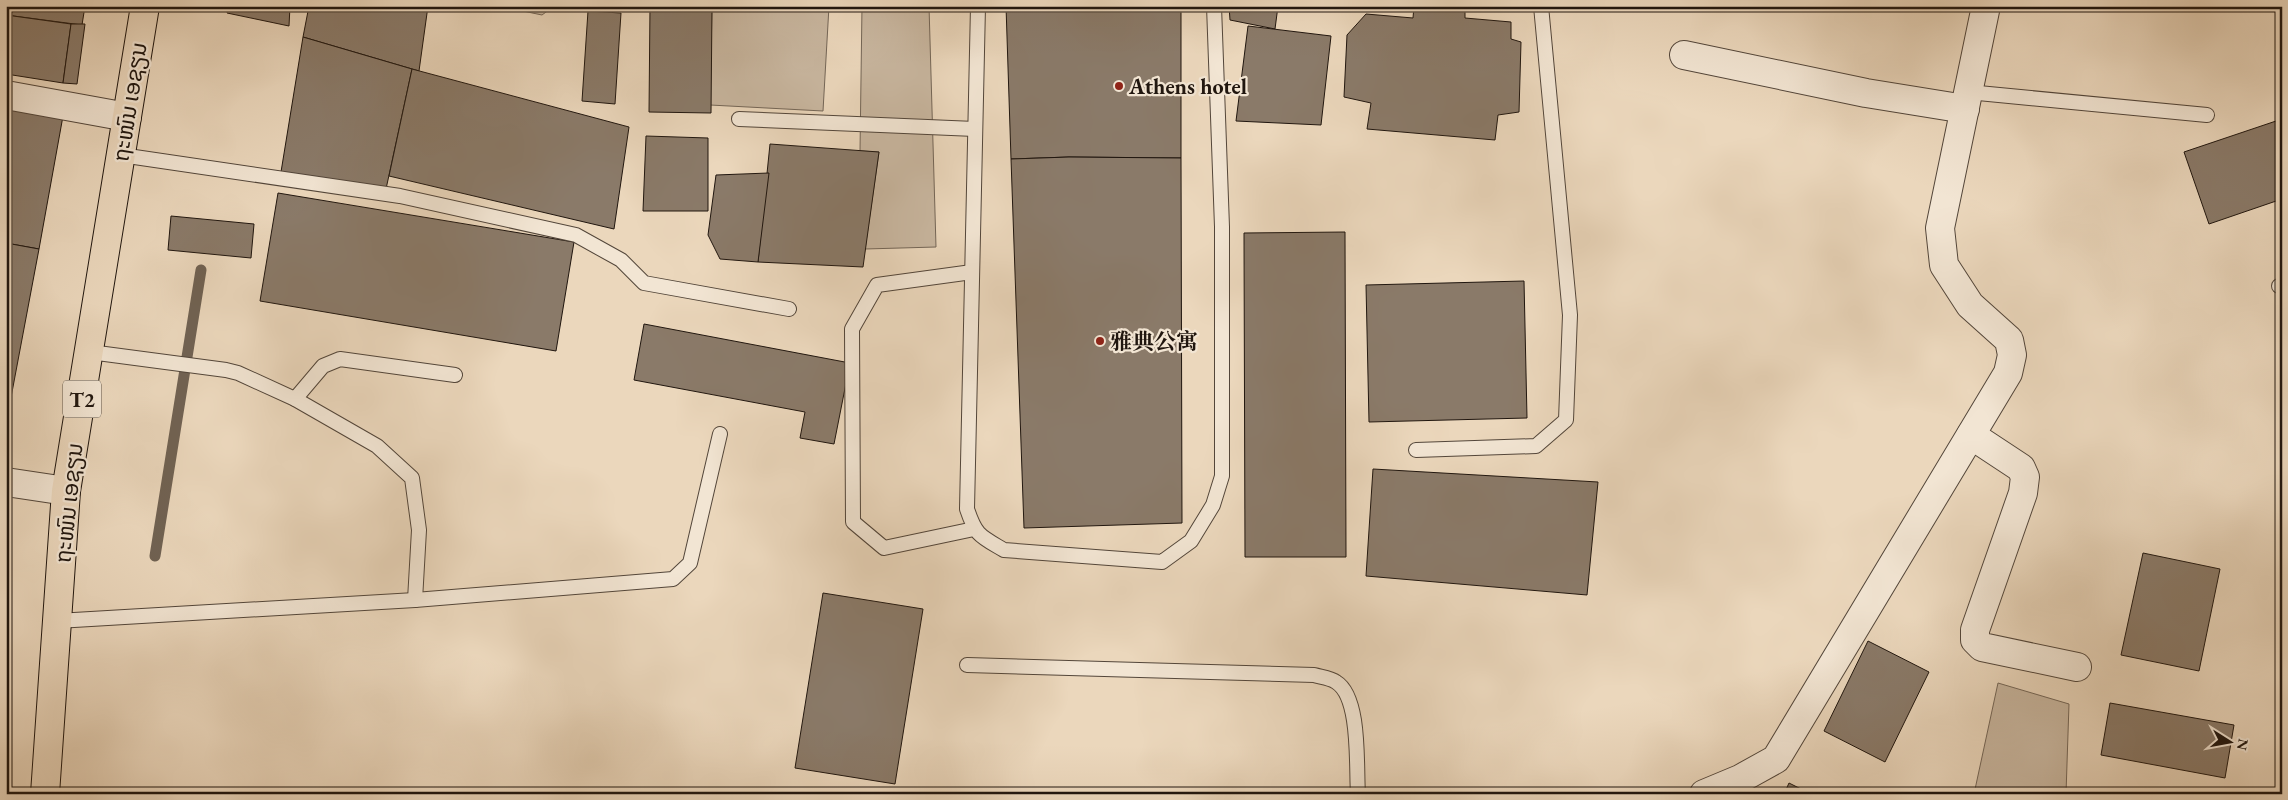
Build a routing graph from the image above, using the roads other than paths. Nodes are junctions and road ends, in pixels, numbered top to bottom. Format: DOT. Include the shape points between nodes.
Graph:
graph roads {
  1 [pos="145,6"];
  2 [pos="978,6"];
  3 [pos="1214,6"];
  4 [pos="1542,6"];
  5 [pos="1986,6"];
  6 [pos="1684,56"];
  7 [pos="6,95"];
  8 [pos="1967,100"];
  9 [pos="2207,115"];
  10 [pos="127,117"];
  11 [pos="739,119"];
  12 [pos="975,129"];
  13 [pos="121,155"];
  14 [pos="972,272"];
  15 [pos="789,309"];
  16 [pos="90,352"];
  17 [pos="455,375"];
  18 [pos="295,399"];
  19 [pos="720,434"];
  20 [pos="1971,435"];
  21 [pos="1416,450"];
  22 [pos="6,482"];
  23 [pos="66,491"];
  24 [pos="974,529"];
  25 [pos="414,600"];
  26 [pos="57,622"];
  27 [pos="967,665"];
  28 [pos="2077,667"];
  29 [pos="45,794"];
  30 [pos="1358,794"];
  31 [pos="1704,794"];
  1 -- 10 [label="main road, ຖະໜົນ ເອຊຽນ / T2"];
  2 -- 12 [label="lane"];
  3 -- 24 [label="lane" via="1222,227 1222,476 1213,505 1191,541 1162,562 1004,550"];
  4 -- 21 [label="lane" via="1570,315 1566,420 1536,446"];
  5 -- 8 [label="street"];
  6 -- 8 [label="street" via="1866,93"];
  7 -- 10 [label="street"];
  8 -- 9 [label="lane"];
  8 -- 20 [label="street" via="1940,228 1944,266 1970,305 2010,340 2012,355 2008,373"];
  10 -- 13 [label="main road, ຖະໜົນ ເອຊຽນ / T2"];
  11 -- 12 [label="lane"];
  12 -- 14 [label="lane"];
  13 -- 15 [label="lane" via="400,196 576,235 621,260 644,283"];
  13 -- 16 [label="main road, ຖະໜົນ ເອຊຽນ / T2"];
  14 -- 24 [label="lane" via="967,509"];
  14 -- 24 [label="lane" via="877,285 852,329 853,522 884,548"];
  16 -- 18 [label="lane" via="226,370"];
  16 -- 23 [label="main road, ຖະໜົນ ເອຊຽນ / T2"];
  17 -- 18 [label="lane" via="340,359 323,366"];
  18 -- 25 [label="lane" via="377,446 412,478 419,530"];
  19 -- 25 [label="lane" via="690,563 673,579"];
  20 -- 28 [label="street" via="2021,468 2025,477 2023,493 1975,630 1975,640 1982,647"];
  20 -- 31 [label="street" via="1776,759"];
  22 -- 23 [label="street"];
  23 -- 26 [label="main road, ຖະໜົນ ເອຊຽນ / T2"];
  25 -- 26 [label="lane"];
  26 -- 29 [label="main road, ຖະໜົນ ເອຊຽນ / T2"];
  27 -- 30 [label="lane" via="1314,675 1336,681 1347,693 1353,713"];
}
